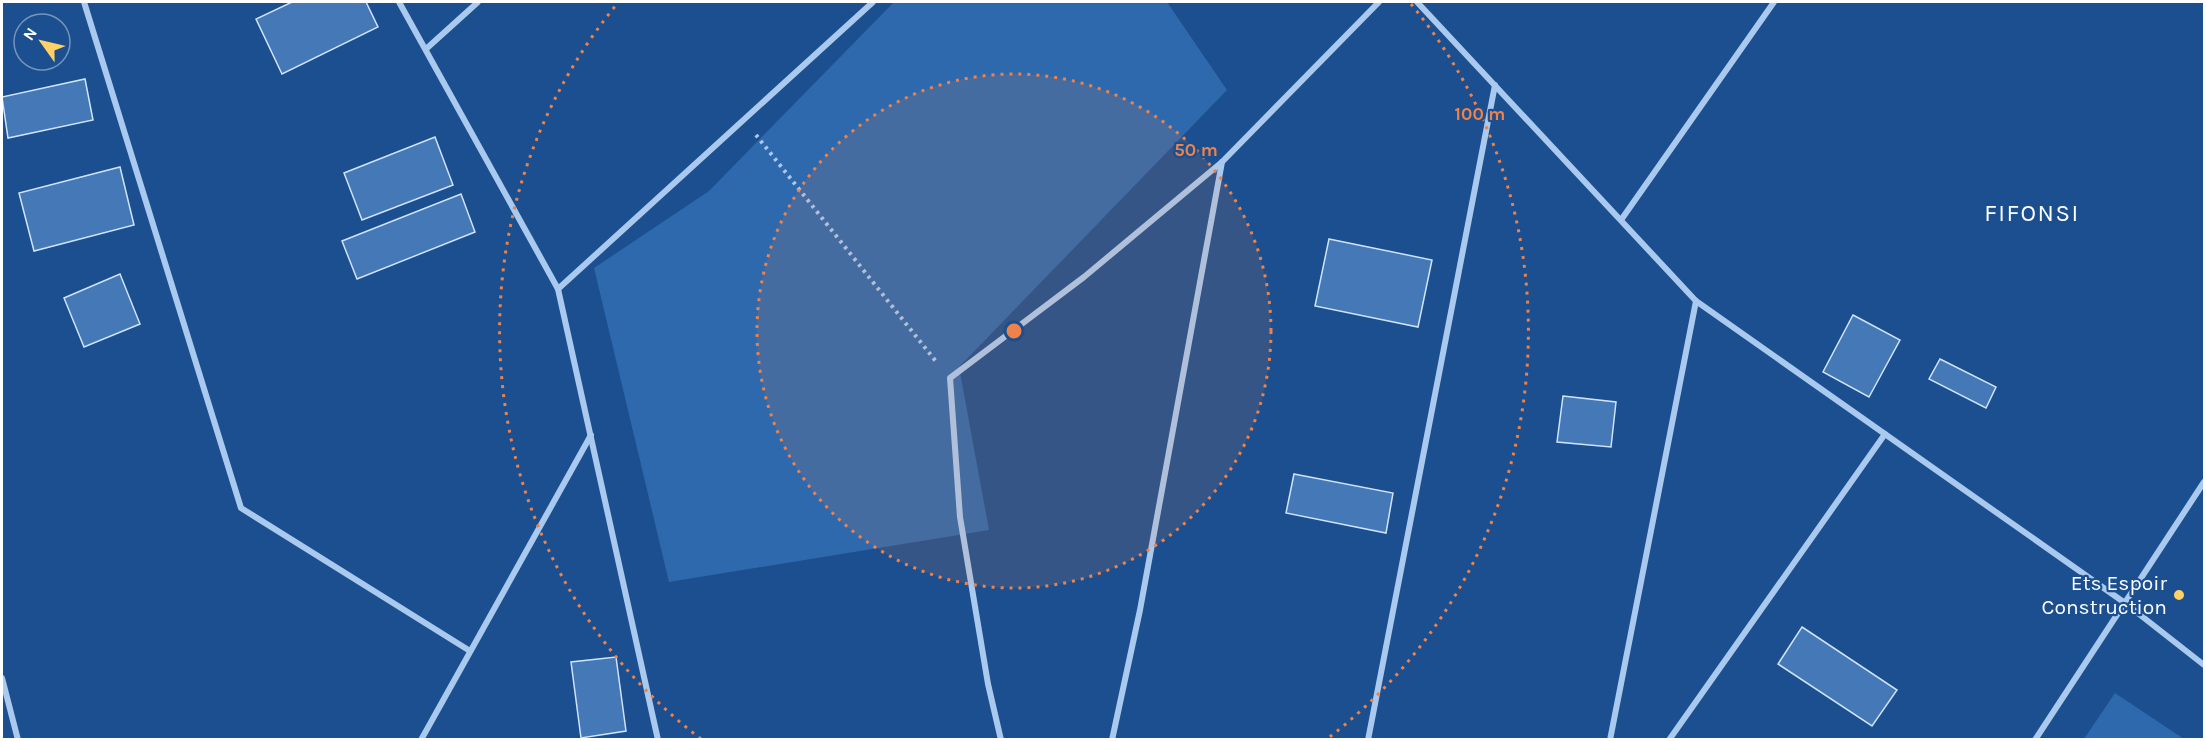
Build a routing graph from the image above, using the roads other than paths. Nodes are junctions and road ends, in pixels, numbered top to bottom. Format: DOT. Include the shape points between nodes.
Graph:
graph roads {
  1 [pos="84,2"];
  2 [pos="399,2"];
  3 [pos="478,2"];
  4 [pos="873,2"];
  5 [pos="1379,2"];
  6 [pos="1417,2"];
  7 [pos="1774,2"];
  8 [pos="426,49"];
  9 [pos="1495,86"];
  10 [pos="1222,162"];
  11 [pos="1621,220"];
  12 [pos="558,289"];
  13 [pos="1696,301"];
  14 [pos="1885,434"];
  15 [pos="591,435"];
  16 [pos="2205,482"];
  17 [pos="2125,603"];
  18 [pos="470,651"];
  19 [pos="2205,665"];
  20 [pos="2,678"];
  21 [pos="18,740"];
  22 [pos="421,740"];
  23 [pos="658,740"];
  24 [pos="1001,740"];
  25 [pos="1112,740"];
  26 [pos="1368,740"];
  27 [pos="1610,740"];
  28 [pos="1669,740"];
  29 [pos="2035,740"];
  1 -- 18 [label="street" via="241,508"];
  2 -- 8 [label="street"];
  3 -- 8 [label="street"];
  4 -- 12 [label="street"];
  5 -- 10 [label="street"];
  6 -- 9 [label="street"];
  7 -- 11 [label="street"];
  8 -- 12 [label="street"];
  9 -- 11 [label="street"];
  9 -- 26 [label="street"];
  10 -- 24 [label="street" via="1084,277 950,378 960,517"];
  10 -- 25 [label="street" via="1140,610"];
  11 -- 13 [label="street"];
  12 -- 15 [label="street"];
  13 -- 14 [label="street"];
  13 -- 27 [label="street"];
  14 -- 17 [label="street"];
  14 -- 28 [label="street"];
  15 -- 18 [label="street"];
  15 -- 23 [label="street"];
  16 -- 17 [label="street"];
  17 -- 19 [label="street"];
  17 -- 29 [label="street"];
  18 -- 22 [label="street"];
  20 -- 21 [label="street"];
}
